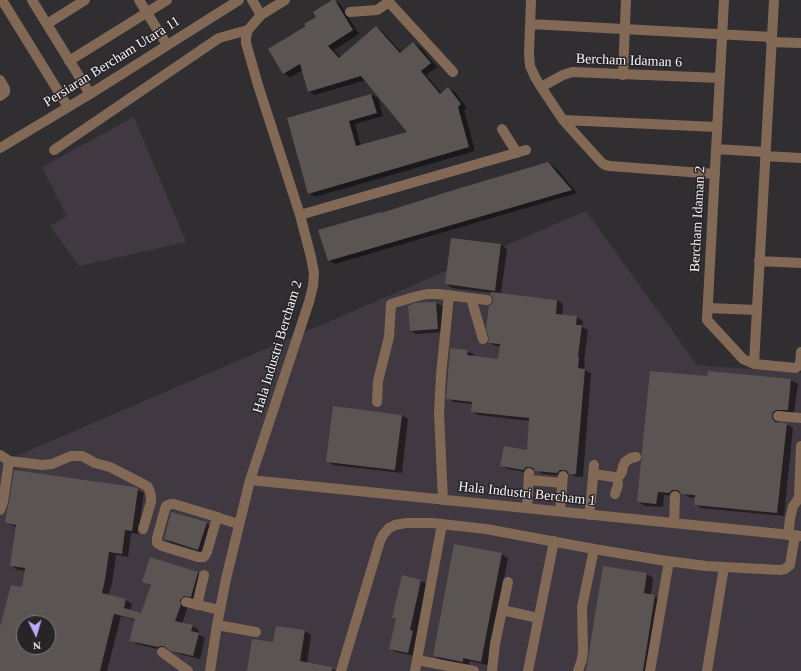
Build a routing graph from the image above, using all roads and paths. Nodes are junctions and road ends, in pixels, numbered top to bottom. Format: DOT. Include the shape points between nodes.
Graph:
graph roads {
  1 [pos="2,0"];
  2 [pos="32,0"];
  3 [pos="85,0"];
  4 [pos="139,0"];
  5 [pos="168,0"];
  6 [pos="239,0"];
  7 [pos="252,0"];
  8 [pos="285,0"];
  9 [pos="531,0"];
  10 [pos="626,0"];
  11 [pos="724,0"];
  12 [pos="774,0"];
  13 [pos="388,1"];
  14 [pos="147,12"];
  15 [pos="350,12"];
  16 [pos="261,15"];
  17 [pos="47,24"];
  18 [pos="530,24"];
  19 [pos="624,29"];
  20 [pos="248,30"];
  21 [pos="722,34"];
  22 [pos="772,39"];
  23 [pos="801,43"];
  24 [pos="167,44"];
  25 [pos="70,61"];
  26 [pos="453,72"];
  27 [pos="623,75"];
  28 [pos="720,78"];
  29 [pos="0,80"];
  30 [pos="541,87"];
  31 [pos="90,94"];
  32 [pos="0,96"];
  33 [pos="68,107"];
  34 [pos="563,120"];
  35 [pos="718,127"];
  36 [pos="502,129"];
  37 [pos="0,148"];
  38 [pos="716,149"];
  39 [pos="54,150"];
  40 [pos="765,154"];
  41 [pos="801,158"];
  42 [pos="715,174"];
  43 [pos="300,215"];
  44 [pos="759,261"];
  45 [pos="801,263"];
  46 [pos="448,295"];
  47 [pos="471,298"];
  48 [pos="486,300"];
  49 [pos="708,308"];
  50 [pos="757,310"];
  51 [pos="483,339"];
  52 [pos="801,352"];
  53 [pos="801,357"];
  54 [pos="754,364"];
  55 [pos="377,402"];
  56 [pos="778,416"];
  57 [pos="801,418"];
  58 [pos="801,446"];
  59 [pos="0,455"];
  60 [pos="636,457"];
  61 [pos="9,461"];
  62 [pos="617,476"];
  63 [pos="250,480"];
  64 [pos="615,494"];
  65 [pos="676,496"];
  66 [pos="443,500"];
  67 [pos="527,508"];
  68 [pos="0,510"];
  69 [pos="560,512"];
  70 [pos="589,514"];
  71 [pos="217,517"];
  72 [pos="674,523"];
  73 [pos="239,524"];
  74 [pos="442,524"];
  75 [pos="142,529"];
  76 [pos="794,535"];
  77 [pos="554,541"];
  78 [pos="594,549"];
  79 [pos="669,561"];
  80 [pos="724,567"];
  81 [pos="204,575"];
  82 [pos="508,582"];
  83 [pos="186,602"];
  84 [pos="197,605"];
  85 [pos="220,610"];
  86 [pos="502,610"];
  87 [pos="538,618"];
  88 [pos="217,625"];
  89 [pos="256,632"];
  90 [pos="162,652"];
  91 [pos="417,660"];
  92 [pos="188,671"];
  93 [pos="210,671"];
  94 [pos="341,671"];
  95 [pos="415,671"];
  96 [pos="474,671"];
  97 [pos="492,671"];
  98 [pos="528,671"];
  99 [pos="578,671"];
  100 [pos="650,671"];
  101 [pos="707,671"];
  1 -- 33 [label="street"];
  2 -- 17 [label="street"];
  3 -- 17 [label="street"];
  4 -- 14 [label="street"];
  5 -- 14 [label="street"];
  6 -- 24 [label="street, Persiaran Bercham Utara 11"];
  7 -- 16 [label="street"];
  8 -- 16 [label="street"];
  9 -- 18 [label="street"];
  10 -- 19 [label="street"];
  11 -- 21 [label="street, Bercham Idaman 2"];
  12 -- 22 [label="street"];
  13 -- 15 [label="street" via="376,10"];
  13 -- 26 [label="street"];
  14 -- 24 [label="street"];
  14 -- 25 [label="street"];
  16 -- 20 [label="street"];
  17 -- 25 [label="street"];
  18 -- 19 [label="street"];
  18 -- 30 [label="street" via="530,66"];
  19 -- 21 [label="street"];
  19 -- 27 [label="street"];
  20 -- 39 [label="street" via="219,38"];
  20 -- 43 [label="street, Hala Industri Bercham 2" via="246,43"];
  21 -- 22 [label="street"];
  21 -- 28 [label="street, Bercham Idaman 2"];
  22 -- 23 [label="street"];
  22 -- 40 [label="street"];
  24 -- 31 [label="street, Persiaran Bercham Utara 11"];
  25 -- 31 [label="street"];
  27 -- 28 [label="street, Bercham Idaman 6"];
  27 -- 30 [label="street, Bercham Idaman 6" via="572,72"];
  28 -- 35 [label="street, Bercham Idaman 2"];
  29 -- 32 [label="street" via="5,92"];
  30 -- 34 [label="street"];
  31 -- 33 [label="street, Persiaran Bercham Utara 11"];
  33 -- 37 [label="street, Persiaran Bercham Utara 11"];
  34 -- 35 [label="street"];
  34 -- 42 [label="street" via="607,166"];
  35 -- 38 [label="street, Bercham Idaman 2"];
  36 -- 43 [label="street" via="522,151"];
  38 -- 40 [label="street"];
  38 -- 42 [label="street, Bercham Idaman 2"];
  40 -- 41 [label="street"];
  40 -- 44 [label="street"];
  42 -- 49 [label="street, Bercham Idaman 2"];
  43 -- 63 [label="street, Hala Industri Bercham 2" via="312,262 313,286"];
  44 -- 45 [label="street"];
  44 -- 50 [label="street"];
  46 -- 47 [label="street"];
  46 -- 55 [label="street" via="427,294 391,304 389,337 378,382"];
  46 -- 66 [label="street" via="439,413"];
  47 -- 48 [label="street"];
  47 -- 51 [label="street"];
  49 -- 50 [label="street"];
  49 -- 54 [label="street, Bercham Idaman 2" via="707,320 743,359"];
  50 -- 54 [label="street"];
  52 -- 53 [label="street"];
  53 -- 54 [label="street, Bercham Idaman 2" via="796,368"];
  56 -- 57 [label="street"];
  58 -- 76 [label="street" via="799,496 790,519"];
  59 -- 61 [label="street"];
  60 -- 62 [label="street" via="625,462 622,472"];
  61 -- 68 [label="street"];
  61 -- 75 [label="street" via="42,465 52,464 71,456 82,456 110,467 148,487 151,502"];
  62 -- 64 [label="street"];
  62 -- 70 [label="street" via="593,469"];
  63 -- 66 [label="street, Hala Industri Bercham 1"];
  63 -- 73 [label="street, Hala Industri Bercham 2"];
  65 -- 72 [label="street"];
  66 -- 67 [label="street, Hala Industri Bercham 1"];
  67 -- 69 [label="street, Hala Industri Bercham 1"];
  67 -- 69 [label="street" via="529,476 563,480"];
  69 -- 70 [label="street, Hala Industri Bercham 1"];
  70 -- 72 [label="street, Hala Industri Bercham 1"];
  71 -- 71 [label="street" via="169,504 165,509 157,543 204,557"];
  71 -- 73 [label="street"];
  72 -- 76 [label="street, Hala Industri Bercham 1"];
  73 -- 85 [label="street, Hala Industri Bercham 2"];
  74 -- 77 [label="street"];
  74 -- 91 [label="street"];
  74 -- 94 [label="street" via="395,525 383,535"];
  76 -- 80 [label="street" via="790,562 785,569"];
  77 -- 78 [label="street"];
  77 -- 87 [label="street"];
  78 -- 79 [label="street"];
  78 -- 99 [label="street" via="582,608 583,650"];
  79 -- 80 [label="street"];
  79 -- 100 [label="street"];
  80 -- 101 [label="street"];
  81 -- 84 [label="street"];
  82 -- 86 [label="street"];
  83 -- 84 [label="street"];
  84 -- 85 [label="street"];
  85 -- 88 [label="street, Hala Industri Bercham 2"];
  86 -- 87 [label="street"];
  86 -- 97 [label="street"];
  87 -- 98 [label="street"];
  88 -- 89 [label="street"];
  88 -- 93 [label="street, Hala Industri Bercham 2"];
  90 -- 92 [label="street"];
  91 -- 95 [label="street"];
  91 -- 96 [label="street"];
}
